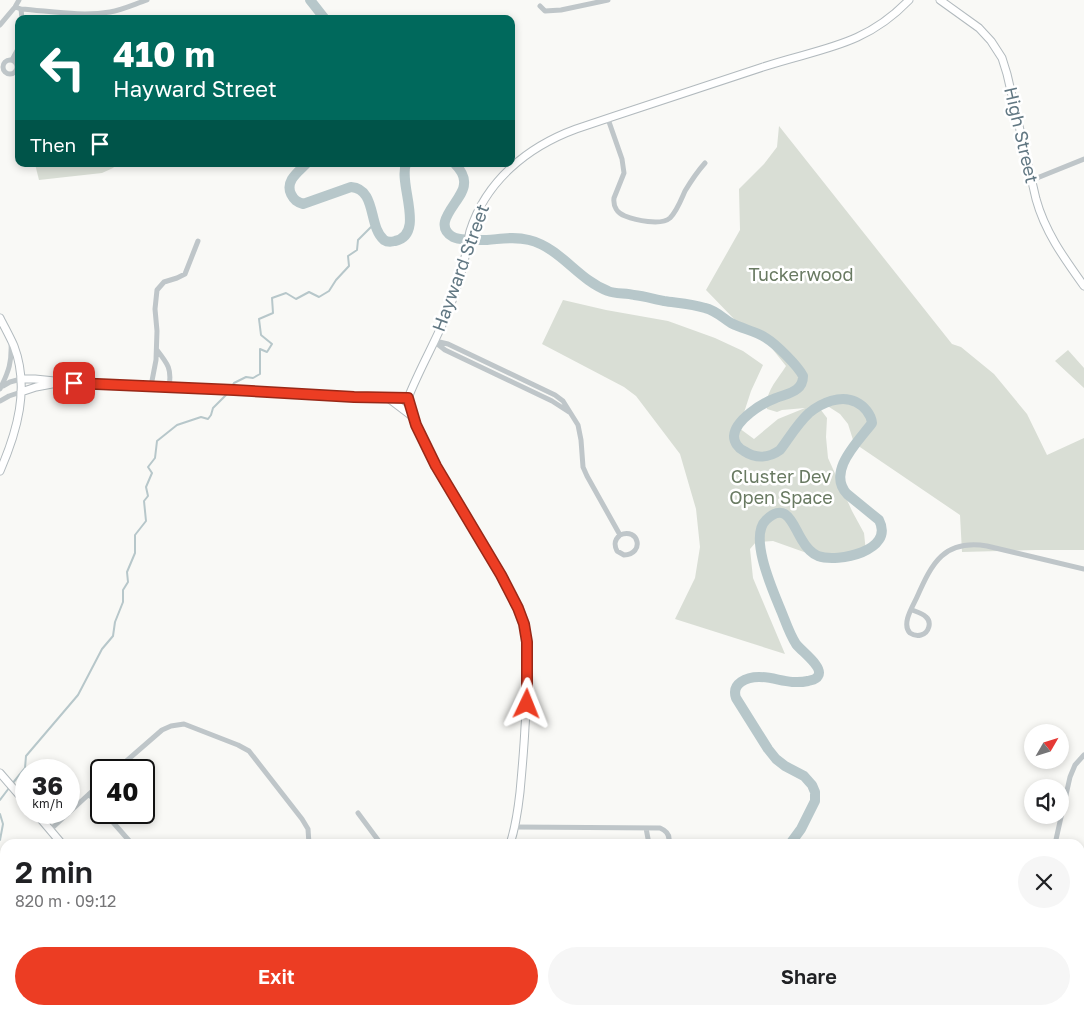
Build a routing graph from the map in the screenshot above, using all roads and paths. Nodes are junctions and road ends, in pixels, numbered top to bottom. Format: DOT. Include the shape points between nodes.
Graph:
graph roads {
  1 [pos="19,0"];
  2 [pos="147,0"];
  3 [pos="608,0"];
  4 [pos="909,0"];
  5 [pos="940,0"];
  6 [pos="540,6"];
  7 [pos="18,8"];
  8 [pos="21,15"];
  9 [pos="0,24"];
  10 [pos="15,54"];
  11 [pos="12,60"];
  12 [pos="608,119"];
  13 [pos="1084,159"];
  14 [pos="706,163"];
  15 [pos="515,164"];
  16 [pos="511,167"];
  17 [pos="1032,180"];
  18 [pos="198,241"];
  19 [pos="1084,286"];
  20 [pos="0,318"];
  21 [pos="11,339"];
  22 [pos="435,341"];
  23 [pos="157,350"];
  24 [pos="496,367"];
  25 [pos="493,373"];
  26 [pos="512,374"];
  27 [pos="21,379"];
  28 [pos="509,381"];
  29 [pos="59,382"];
  30 [pos="151,386"];
  31 [pos="170,387"];
  32 [pos="0,390"];
  33 [pos="21,392"];
  34 [pos="388,398"];
  35 [pos="408,398"];
  36 [pos="0,401"];
  37 [pos="570,412"];
  38 [pos="413,417"];
  39 [pos="0,472"];
  40 [pos="620,535"];
  41 [pos="1084,569"];
  42 [pos="912,610"];
  43 [pos="1084,755"];
  44 [pos="129,759"];
  45 [pos="0,773"];
  46 [pos="15,789"];
  47 [pos="89,794"];
  48 [pos="358,813"];
  49 [pos="45,824"];
  50 [pos="114,824"];
  51 [pos="516,827"];
  52 [pos="646,828"];
  53 [pos="50,830"];
  54 [pos="58,839"];
  55 [pos="128,839"];
  56 [pos="309,839"];
  57 [pos="377,839"];
  58 [pos="512,839"];
  59 [pos="648,839"];
  60 [pos="669,839"];
  61 [pos="1056,839"];
  1 -- 7 [label="street"];
  2 -- 7 [label="street" via="108,13"];
  3 -- 6 [label="street" via="550,11"];
  4 -- 12 [label="street, Hayward Street" via="884,23 847,42"];
  5 -- 17 [label="street, High Street" via="979,28 1002,58"];
  7 -- 8 [label="street"];
  7 -- 9 [label="street"];
  10 -- 11 [label="street"];
  12 -- 14 [label="street" via="624,173 614,202 625,216 649,222 668,219 694,176"];
  12 -- 15 [label="street, Hayward Street" via="553,138"];
  13 -- 17 [label="street"];
  16 -- 22 [label="street, Hayward Street" via="489,192 477,214 455,292"];
  17 -- 19 [label="street, High Street" via="1046,228"];
  18 -- 23 [label="street" via="185,274 164,282 157,290 154,308"];
  20 -- 21 [label="street"];
  21 -- 27 [label="street"];
  21 -- 32 [label="street" via="11,363"];
  22 -- 24 [label="street"];
  22 -- 25 [label="street" via="445,350"];
  22 -- 35 [label="street, Hayward Street"];
  23 -- 30 [label="street"];
  23 -- 31 [label="street" via="168,364"];
  24 -- 25 [label="street"];
  24 -- 26 [label="street"];
  25 -- 28 [label="street"];
  26 -- 28 [label="street"];
  26 -- 37 [label="street" via="558,396"];
  27 -- 29 [label="street"];
  27 -- 32 [label="street" via="7,383"];
  27 -- 33 [label="street"];
  28 -- 37 [label="street"];
  29 -- 30 [label="street"];
  29 -- 33 [label="street"];
  30 -- 31 [label="street"];
  31 -- 34 [label="street"];
  33 -- 36 [label="street"];
  33 -- 39 [label="street" via="16,427"];
  34 -- 35 [label="street"];
  34 -- 38 [label="street"];
  35 -- 38 [label="street"];
  37 -- 40 [label="street" via="579,428 587,476"];
  38 -- 51 [label="street" via="443,478 510,592 524,624 527,694"];
  40 -- 40 [label="street" via="633,535 636,550 620,554 615,542"];
  41 -- 42 [label="street" via="987,546 963,546 948,552 935,563"];
  42 -- 42 [label="street" via="908,630 916,636 923,634 929,628 928,620"];
  43 -- 61 [label="street" via="1070,776"];
  44 -- 56 [label="street" via="162,730 184,724 238,745 249,751 302,819 308,829"];
  45 -- 46 [label="street"];
  47 -- 53 [label="street"];
  48 -- 57 [label="street"];
  49 -- 53 [label="street"];
  50 -- 55 [label="street"];
  51 -- 52 [label="street"];
  51 -- 58 [label="street"];
  52 -- 59 [label="street"];
  52 -- 60 [label="street" via="665,830"];
  53 -- 54 [label="street"];
}
